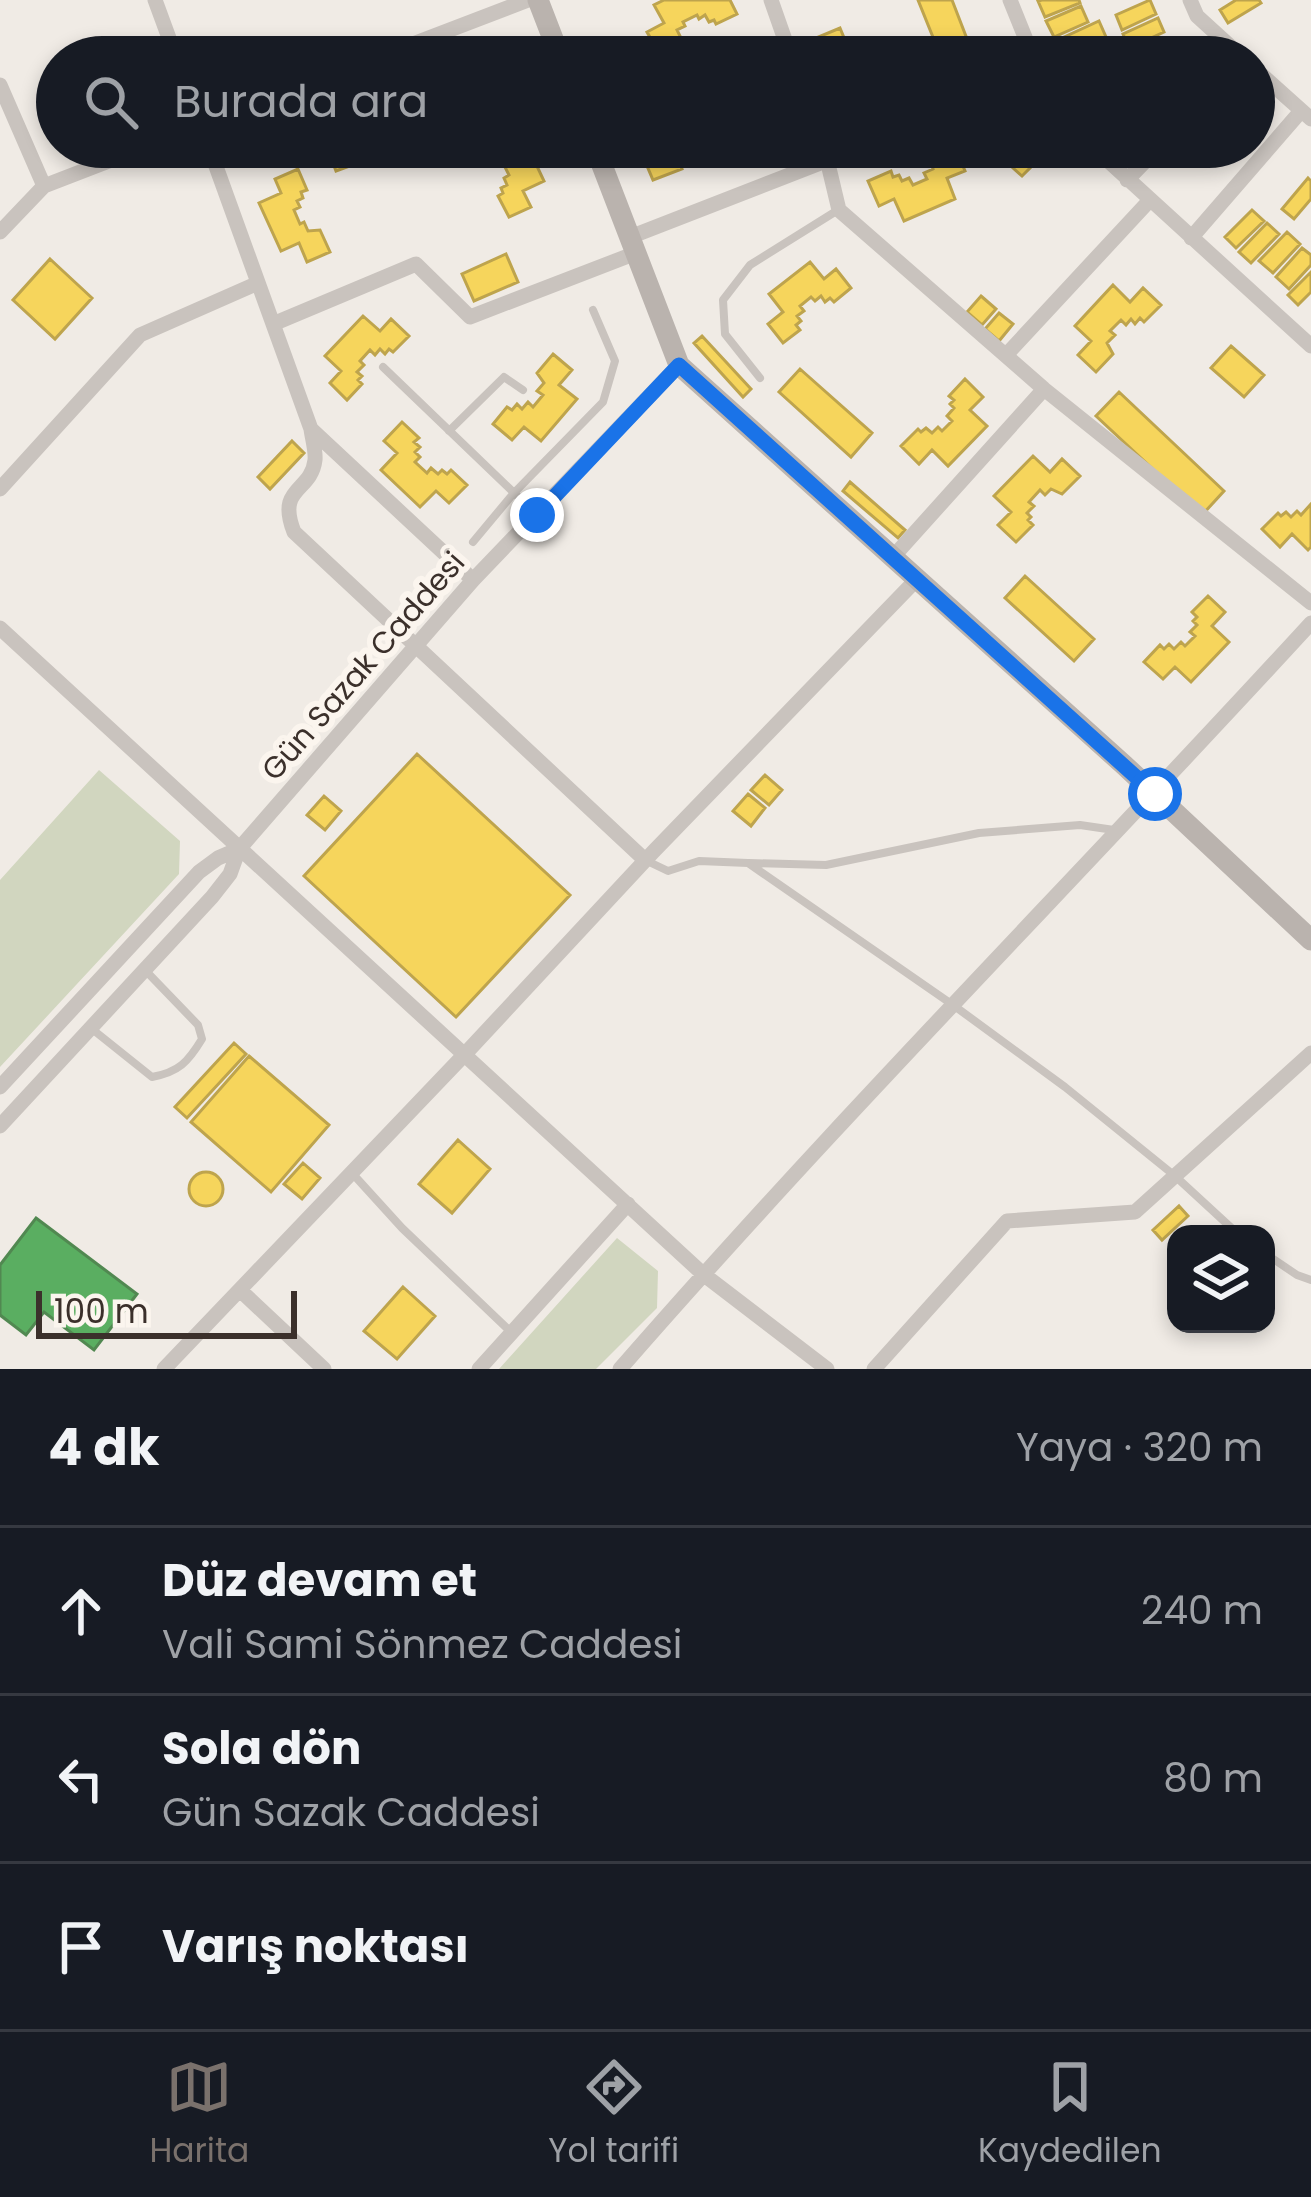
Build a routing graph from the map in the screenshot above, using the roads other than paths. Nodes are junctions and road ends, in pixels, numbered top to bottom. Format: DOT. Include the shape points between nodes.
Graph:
graph roads {
  1 [pos="154,0"];
  2 [pos="528,0"];
  3 [pos="538,0"];
  4 [pos="771,0"];
  5 [pos="1010,0"];
  6 [pos="1190,0"];
  7 [pos="168,36"];
  8 [pos="435,36"];
  9 [pos="552,36"];
  10 [pos="784,36"];
  11 [pos="1025,36"];
  12 [pos="1219,36"];
  13 [pos="0,86"];
  14 [pos="1275,87"];
  15 [pos="1306,115"];
  16 [pos="1275,148"];
  17 [pos="36,168"];
  18 [pos="36,168"];
  19 [pos="91,168"];
  20 [pos="217,168"];
  21 [pos="603,168"];
  22 [pos="796,168"];
  23 [pos="829,168"];
  24 [pos="1116,168"];
  25 [pos="1138,168"];
  26 [pos="1256,168"];
  27 [pos="1127,179"];
  28 [pos="44,186"];
  29 [pos="1150,200"];
  30 [pos="839,209"];
  31 [pos="0,232"];
  32 [pos="1191,238"];
  33 [pos="633,245"];
  34 [pos="258,283"];
  35 [pos="593,310"];
  36 [pos="273,324"];
  37 [pos="1311,346"];
  38 [pos="1007,354"];
  39 [pos="679,365"];
  40 [pos="383,367"];
  41 [pos="760,378"];
  42 [pos="1044,389"];
  43 [pos="523,390"];
  44 [pos="311,430"];
  45 [pos="449,431"];
  46 [pos="0,489"];
  47 [pos="513,494"];
  48 [pos="537,515"];
  49 [pos="473,542"];
  50 [pos="893,557"];
  51 [pos="917,579"];
  52 [pos="472,580"];
  53 [pos="1311,603"];
  54 [pos="1311,623"];
  55 [pos="0,628"];
  56 [pos="417,646"];
  57 [pos="1155,794"];
  58 [pos="1120,830"];
  59 [pos="239,849"];
  60 [pos="645,860"];
  61 [pos="748,863"];
  62 [pos="1311,940"];
  63 [pos="145,970"];
  64 [pos="953,1005"];
  65 [pos="91,1028"];
  66 [pos="1311,1053"];
  67 [pos="464,1054"];
  68 [pos="0,1087"];
  69 [pos="0,1126"];
  70 [pos="352,1173"];
  71 [pos="1175,1176"];
  72 [pos="628,1204"];
  73 [pos="1228,1225"];
  74 [pos="1275,1260"];
  75 [pos="703,1274"];
  76 [pos="1311,1280"];
  77 [pos="241,1291"];
  78 [pos="512,1333"];
  79 [pos="164,1369"];
  80 [pos="324,1369"];
  81 [pos="479,1369"];
  82 [pos="620,1369"];
  83 [pos="826,1369"];
  84 [pos="874,1369"];
  1 -- 7 [label="street"];
  2 -- 8 [label="street"];
  3 -- 9 [label="main road"];
  4 -- 10 [label="street"];
  5 -- 11 [label="street"];
  6 -- 12 [label="street"];
  13 -- 17 [label="street"];
  14 -- 15 [label="street"];
  15 -- 16 [label="street"];
  18 -- 28 [label="street"];
  19 -- 28 [label="street"];
  20 -- 34 [label="street"];
  21 -- 33 [label="main road"];
  22 -- 33 [label="street"];
  23 -- 30 [label="street"];
  24 -- 27 [label="street"];
  25 -- 27 [label="street"];
  26 -- 32 [label="street"];
  27 -- 29 [label="street"];
  28 -- 31 [label="street"];
  29 -- 32 [label="street"];
  29 -- 38 [label="street"];
  30 -- 38 [label="street"];
  30 -- 41 [label="lane" via="750,266 723,300 725,334"];
  32 -- 37 [label="street"];
  33 -- 36 [label="street" via="470,317 416,264"];
  33 -- 39 [label="main road"];
  34 -- 36 [label="street"];
  34 -- 46 [label="street" via="140,335"];
  35 -- 47 [label="lane" via="615,361 603,402"];
  36 -- 44 [label="street"];
  38 -- 42 [label="street"];
  39 -- 48 [label="street, Gün Sazak Caddesi"];
  39 -- 50 [label="main road"];
  40 -- 45 [label="lane"];
  42 -- 50 [label="street"];
  42 -- 53 [label="street"];
  43 -- 45 [label="lane" via="504,377"];
  44 -- 52 [label="street"];
  44 -- 56 [label="street" via="315,462 287,514 294,532"];
  45 -- 47 [label="lane"];
  47 -- 48 [label="lane"];
  47 -- 49 [label="lane"];
  48 -- 52 [label="street, Gün Sazak Caddesi"];
  50 -- 51 [label="main road"];
  51 -- 57 [label="main road"];
  51 -- 60 [label="street"];
  52 -- 56 [label="street, Gün Sazak Caddesi"];
  54 -- 57 [label="street"];
  55 -- 59 [label="street"];
  56 -- 59 [label="street, Gün Sazak Caddesi"];
  56 -- 60 [label="street"];
  57 -- 58 [label="street"];
  57 -- 62 [label="main road"];
  58 -- 61 [label="lane" via="980,833 826,866"];
  58 -- 64 [label="street"];
  59 -- 63 [label="street, Gün Sazak Caddesi" via="230,874"];
  59 -- 67 [label="street"];
  59 -- 68 [label="street, Gün Sazak Caddesi" via="199,872"];
  60 -- 61 [label="lane" via="668,871 699,861"];
  60 -- 67 [label="street"];
  61 -- 64 [label="lane"];
  63 -- 65 [label="street, Gün Sazak Caddesi"];
  63 -- 65 [label="lane" via="198,1025 202,1039 190,1059 152,1077"];
  64 -- 71 [label="lane"];
  64 -- 75 [label="street"];
  65 -- 69 [label="street, Gün Sazak Caddesi"];
  66 -- 71 [label="street"];
  67 -- 70 [label="street"];
  67 -- 72 [label="street"];
  70 -- 77 [label="street"];
  70 -- 78 [label="lane"];
  71 -- 73 [label="lane"];
  71 -- 84 [label="street" via="1135,1212 1007,1221"];
  72 -- 75 [label="street"];
  72 -- 78 [label="street"];
  74 -- 76 [label="lane"];
  75 -- 82 [label="street"];
  75 -- 83 [label="street"];
  77 -- 79 [label="street"];
  77 -- 80 [label="street"];
  78 -- 81 [label="street"];
}
